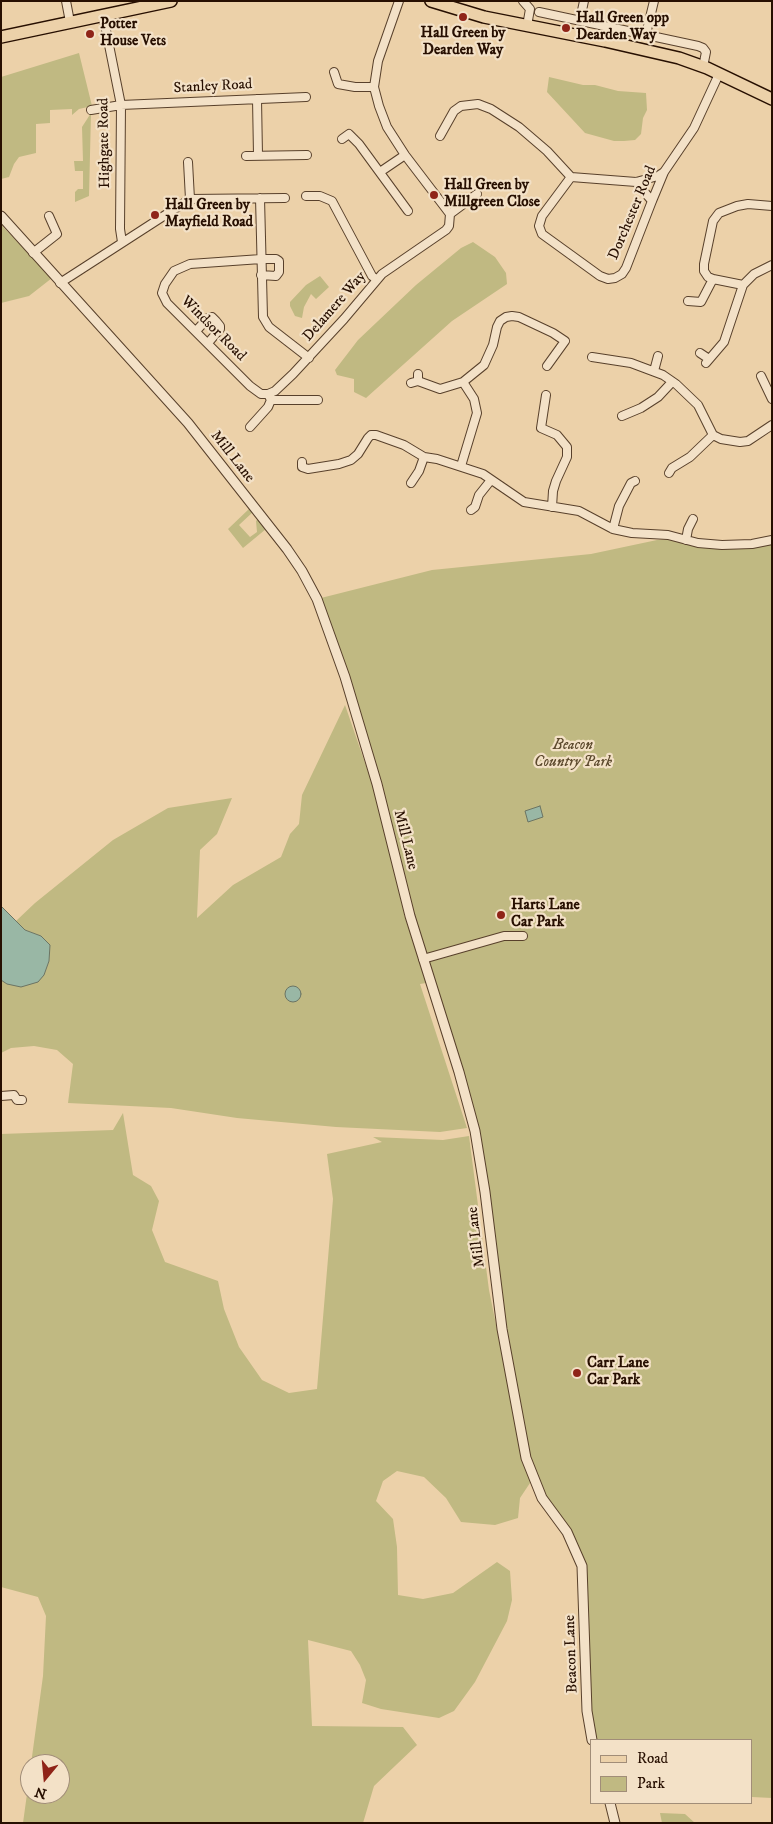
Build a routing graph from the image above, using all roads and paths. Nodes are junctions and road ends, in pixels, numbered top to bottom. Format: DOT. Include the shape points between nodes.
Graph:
graph roads {
  1 [pos="66,1"];
  2 [pos="171,1"];
  3 [pos="399,1"];
  4 [pos="431,1"];
  5 [pos="522,1"];
  6 [pos="584,1"];
  7 [pos="654,1"];
  8 [pos="538,12"];
  9 [pos="103,15"];
  10 [pos="580,20"];
  11 [pos="70,22"];
  12 [pos="527,26"];
  13 [pos="2,34"];
  14 [pos="646,34"];
  15 [pos="703,67"];
  16 [pos="334,72"];
  17 [pos="718,74"];
  18 [pos="374,87"];
  19 [pos="306,97"];
  20 [pos="257,99"];
  21 [pos="772,99"];
  22 [pos="121,105"];
  23 [pos="91,110"];
  24 [pos="346,134"];
  25 [pos="440,136"];
  26 [pos="258,155"];
  27 [pos="307,155"];
  28 [pos="405,155"];
  29 [pos="246,156"];
  30 [pos="188,162"];
  31 [pos="380,172"];
  32 [pos="664,172"];
  33 [pos="571,177"];
  34 [pos="636,182"];
  35 [pos="477,194"];
  36 [pos="306,196"];
  37 [pos="260,198"];
  38 [pos="285,198"];
  39 [pos="190,199"];
  40 [pos="652,201"];
  41 [pos="772,206"];
  42 [pos="409,212"];
  43 [pos="450,214"];
  44 [pos="1,216"];
  45 [pos="49,216"];
  46 [pos="122,242"];
  47 [pos="33,253"];
  48 [pos="261,258"];
  49 [pos="772,265"];
  50 [pos="261,276"];
  51 [pos="713,279"];
  52 [pos="377,280"];
  53 [pos="60,283"];
  54 [pos="743,286"];
  55 [pos="688,301"];
  56 [pos="196,331"];
  57 [pos="208,342"];
  58 [pos="700,353"];
  59 [pos="658,356"];
  60 [pos="592,357"];
  61 [pos="309,358"];
  62 [pos="546,366"];
  63 [pos="654,371"];
  64 [pos="772,376"];
  65 [pos="416,379"];
  66 [pos="463,382"];
  67 [pos="672,382"];
  68 [pos="270,397"];
  69 [pos="548,397"];
  70 [pos="772,399"];
  71 [pos="318,400"];
  72 [pos="620,416"];
  73 [pos="772,425"];
  74 [pos="250,426"];
  75 [pos="713,435"];
  76 [pos="424,457"];
  77 [pos="461,466"];
  78 [pos="300,467"];
  79 [pos="669,468"];
  80 [pos="491,480"];
  81 [pos="630,482"];
  82 [pos="411,484"];
  83 [pos="552,507"];
  84 [pos="471,510"];
  85 [pos="694,518"];
  86 [pos="614,529"];
  87 [pos="686,540"];
  88 [pos="772,540"];
  89 [pos="523,936"];
  90 [pos="423,959"];
  91 [pos="1,1096"];
  92 [pos="22,1100"];
  93 [pos="582,1566"];
  94 [pos="592,1739"];
  95 [pos="610,1804"];
  96 [pos="615,1823"];
  1 -- 11 [label="street"];
  2 -- 9 [label="main road"];
  3 -- 18 [label="street" via="378,61"];
  4 -- 12 [label="main road"];
  5 -- 12 [label="street" via="530,9"];
  6 -- 10 [label="street"];
  7 -- 14 [label="street"];
  8 -- 10 [label="street"];
  9 -- 11 [label="main road"];
  9 -- 22 [label="street, Highgate Road"];
  10 -- 14 [label="street"];
  11 -- 13 [label="main road"];
  12 -- 15 [label="main road" via="642,49"];
  14 -- 15 [label="street" via="703,48 706,52"];
  15 -- 17 [label="main road"];
  16 -- 18 [label="street" via="335,87"];
  17 -- 21 [label="main road"];
  17 -- 32 [label="street, Dorchester Road" via="694,128"];
  18 -- 28 [label="street" via="386,127"];
  19 -- 20 [label="street, Stanley Road"];
  20 -- 22 [label="street, Stanley Road"];
  20 -- 26 [label="street"];
  22 -- 23 [label="street, Stanley Road"];
  22 -- 46 [label="street, Highgate Road"];
  24 -- 31 [label="street" via="359,144"];
  25 -- 33 [label="street" via="454,111 461,106 478,104 519,127"];
  26 -- 27 [label="street"];
  26 -- 29 [label="street"];
  28 -- 31 [label="street"];
  28 -- 43 [label="street"];
  30 -- 39 [label="street"];
  31 -- 42 [label="street"];
  32 -- 34 [label="street"];
  32 -- 40 [label="street, Dorchester Road"];
  33 -- 34 [label="street"];
  33 -- 40 [label="street, Dorchester Road" via="542,216 542,234 600,276 615,278 622,274"];
  34 -- 40 [label="street"];
  35 -- 43 [label="street"];
  36 -- 52 [label="street" via="320,196 332,201"];
  37 -- 38 [label="street"];
  37 -- 39 [label="street"];
  37 -- 48 [label="street"];
  39 -- 46 [label="street"];
  41 -- 51 [label="street" via="737,206 724,210 715,218 704,264 704,271"];
  43 -- 52 [label="street, Delamere Way" via="450,226 446,230"];
  44 -- 47 [label="street, Mill Lane"];
  45 -- 47 [label="street" via="59,237"];
  46 -- 53 [label="street"];
  47 -- 53 [label="street, Mill Lane"];
  48 -- 50 [label="street"];
  48 -- 50 [label="street" via="279,261 276,276"];
  48 -- 56 [label="street, Windsor Road" via="190,264 174,271 162,293 167,303"];
  49 -- 54 [label="street" via="754,274"];
  50 -- 61 [label="street" via="265,322"];
  51 -- 54 [label="street"];
  51 -- 55 [label="street" via="702,305"];
  52 -- 61 [label="street, Delamere Way"];
  53 -- 90 [label="street, Mill Lane" via="196,434 302,571 317,599 345,678"];
  54 -- 58 [label="street" via="724,342 707,361"];
  56 -- 57 [label="street, Windsor Road"];
  56 -- 57 [label="street" via="208,318 216,320 220,329"];
  57 -- 68 [label="street, Windsor Road" via="250,386"];
  59 -- 63 [label="street"];
  60 -- 63 [label="street" via="631,363"];
  61 -- 68 [label="street, Delamere Way"];
  62 -- 66 [label="street" via="567,342 519,317 506,317 496,327 484,366"];
  63 -- 67 [label="street"];
  64 -- 70 [label="street" via="762,378"];
  65 -- 66 [label="street" via="440,389"];
  66 -- 77 [label="street" via="474,399 477,413"];
  67 -- 72 [label="street" via="658,397"];
  67 -- 75 [label="street" via="698,405"];
  68 -- 71 [label="street"];
  68 -- 74 [label="street, Delamere Way" via="268,407"];
  69 -- 83 [label="street" via="537,429 557,435 567,447 567,457 553,491"];
  73 -- 75 [label="street" via="748,441 730,441"];
  75 -- 79 [label="street" via="690,457"];
  76 -- 77 [label="street"];
  76 -- 78 [label="street" via="404,445 371,435 351,460 308,469"];
  76 -- 82 [label="street"];
  77 -- 80 [label="street"];
  80 -- 83 [label="street" via="524,502"];
  80 -- 84 [label="street"];
  81 -- 86 [label="street" via="619,506"];
  83 -- 86 [label="street" via="579,511"];
  85 -- 87 [label="street"];
  86 -- 87 [label="street"];
  87 -- 88 [label="street" via="722,545"];
  89 -- 90 [label="street" via="504,936"];
  90 -- 93 [label="street, Mill Lane" via="475,1131 486,1192 502,1329 526,1458 542,1498 567,1532"];
  91 -- 92 [label="street" via="14,1095 17,1100"];
  93 -- 94 [label="street, Beacon Lane" via="587,1711"];
  95 -- 96 [label="street"];
}
